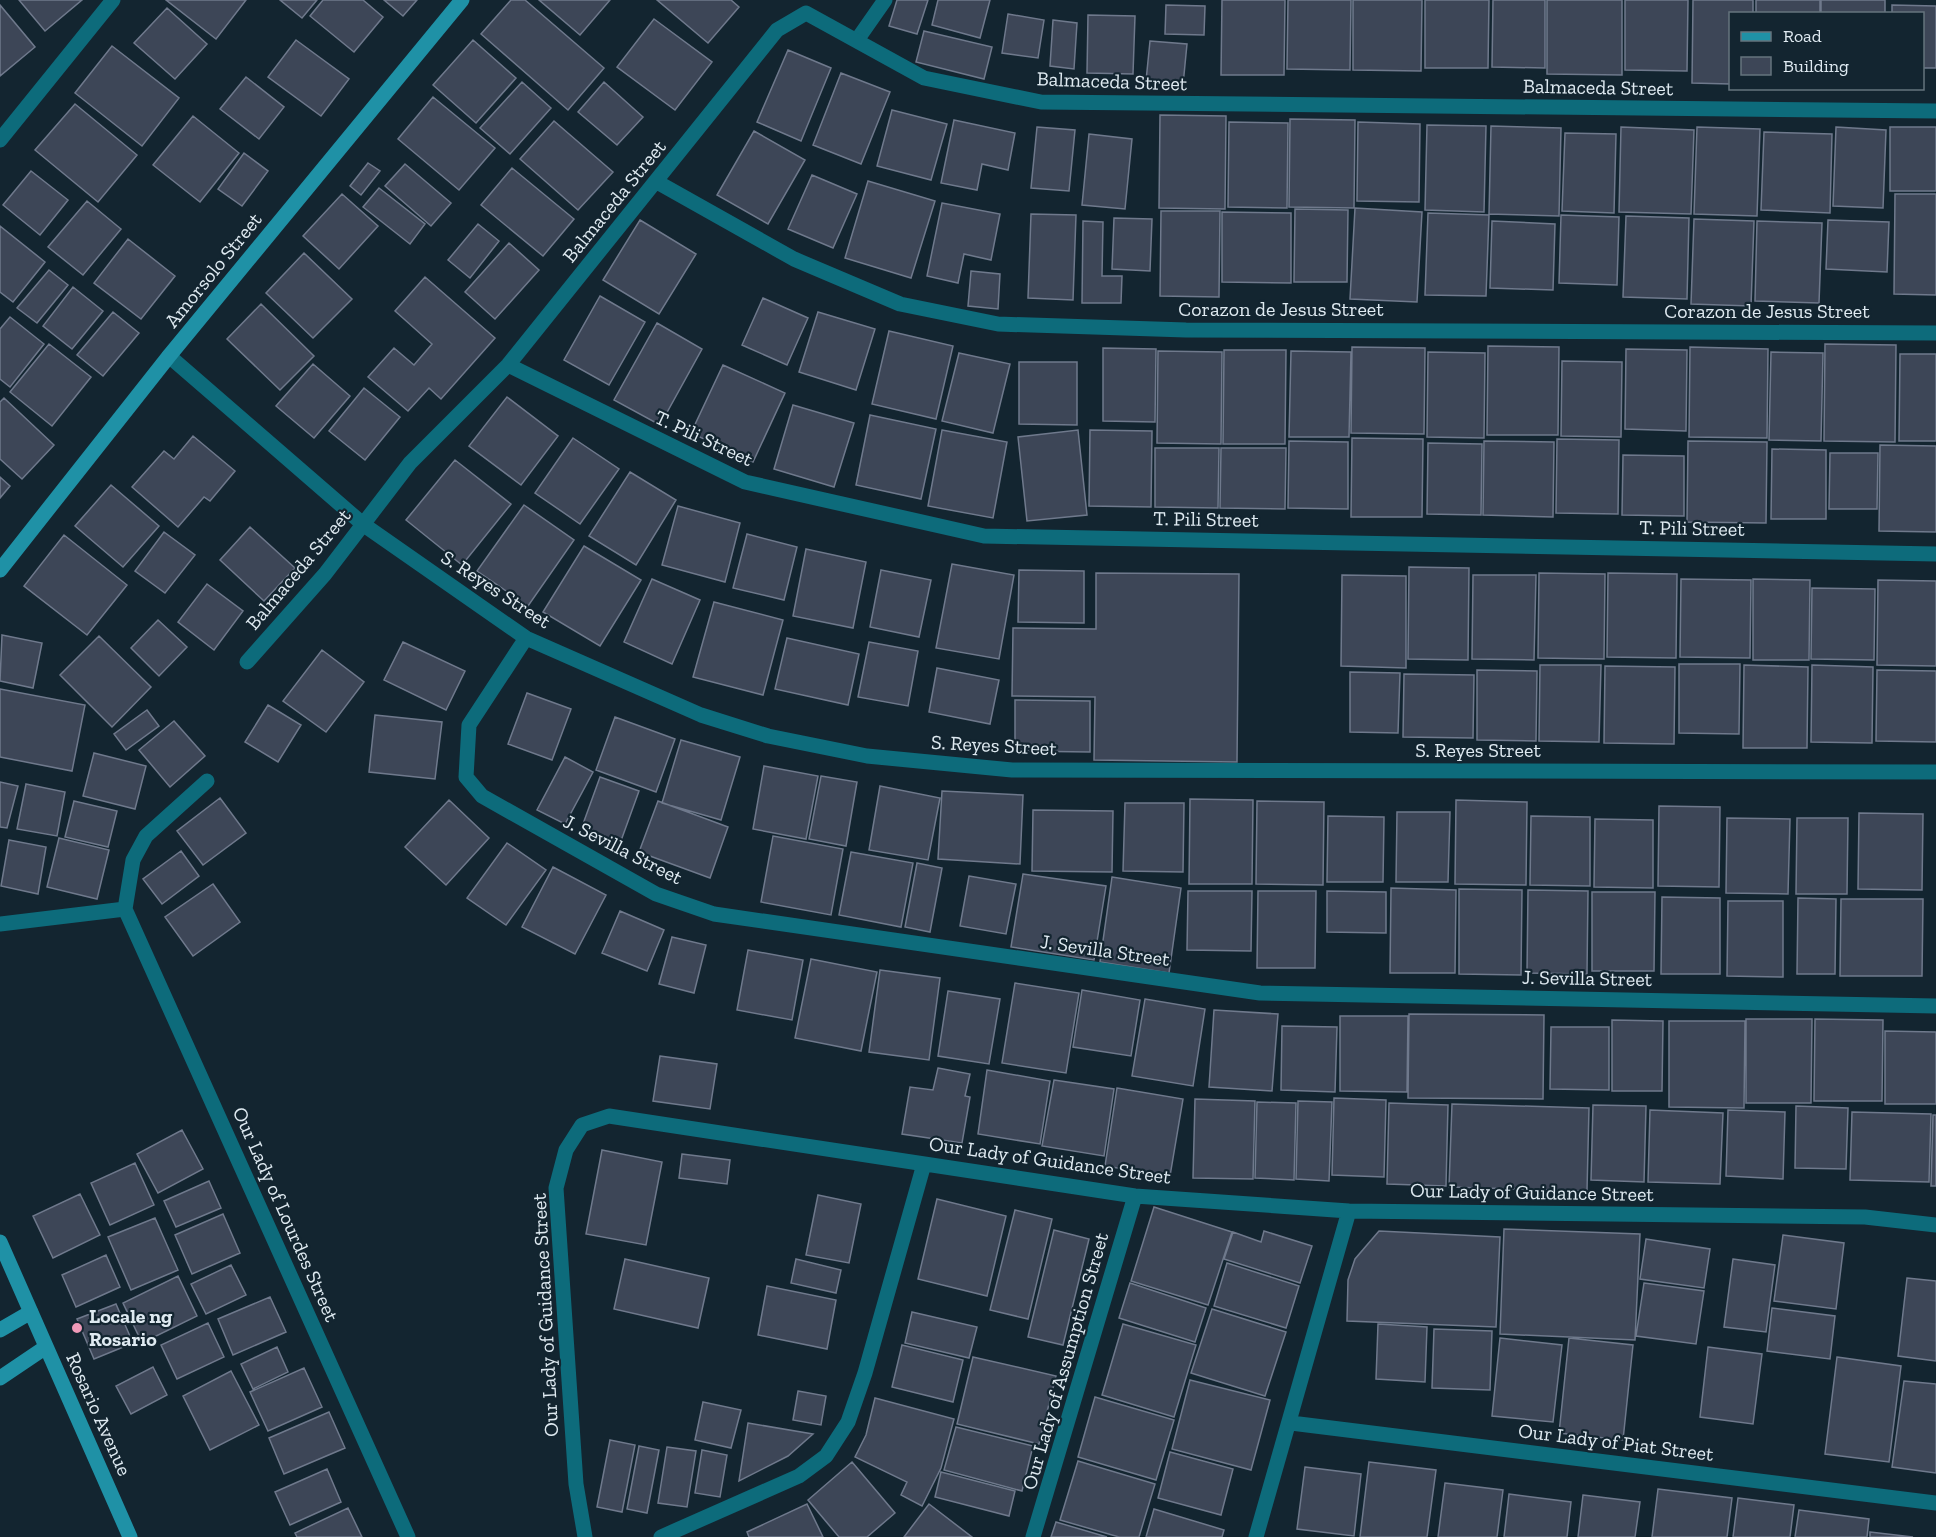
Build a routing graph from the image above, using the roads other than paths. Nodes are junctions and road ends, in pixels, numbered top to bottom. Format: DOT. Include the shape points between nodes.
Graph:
graph roads {
  1 [pos="113,0"];
  2 [pos="462,0"];
  3 [pos="885,0"];
  4 [pos="857,40"];
  5 [pos="1936,111"];
  6 [pos="0,140"];
  7 [pos="657,182"];
  8 [pos="1936,333"];
  9 [pos="169,356"];
  10 [pos="508,366"];
  11 [pos="364,525"];
  12 [pos="1936,554"];
  13 [pos="0,570"];
  14 [pos="526,638"];
  15 [pos="247,662"];
  16 [pos="1936,772"];
  17 [pos="207,781"];
  18 [pos="125,909"];
  19 [pos="0,924"];
  20 [pos="1936,1006"];
  21 [pos="924,1164"];
  22 [pos="1134,1196"];
  23 [pos="1349,1211"];
  24 [pos="1936,1225"];
  25 [pos="0,1242"];
  26 [pos="31,1312"];
  27 [pos="0,1330"];
  28 [pos="46,1347"];
  29 [pos="0,1378"];
  30 [pos="1290,1423"];
  31 [pos="1936,1503"];
  32 [pos="130,1537"];
  33 [pos="408,1537"];
  34 [pos="585,1537"];
  35 [pos="661,1537"];
  36 [pos="1033,1537"];
  37 [pos="1256,1537"];
  1 -- 6 [label="street"];
  2 -- 9 [label="main road, Amorsolo Street"];
  3 -- 4 [label="street"];
  4 -- 5 [label="street, Balmaceda Street" via="924,78 1041,102"];
  4 -- 7 [label="street, Balmaceda Street" via="806,13 777,30"];
  7 -- 8 [label="street, Corazon de Jesus Street" via="794,258 900,304 998,324 1186,330"];
  7 -- 10 [label="street, Balmaceda Street"];
  9 -- 11 [label="street, S. Reyes Street"];
  9 -- 13 [label="main road, Amorsolo Street"];
  10 -- 11 [label="street, Balmaceda Street" via="410,463"];
  10 -- 12 [label="street, T. Pili Street" via="745,482 984,536"];
  11 -- 14 [label="street, S. Reyes Street"];
  11 -- 15 [label="street, Balmaceda Street"];
  14 -- 16 [label="street, S. Reyes Street" via="701,715 768,736 889,758 1012,770"];
  14 -- 20 [label="street, J. Sevilla Street" via="469,725 466,777 482,796 656,894 714,914 1260,993"];
  17 -- 18 [label="street" via="146,836 133,860"];
  18 -- 19 [label="street"];
  18 -- 33 [label="street, Our Lady of Lourdes Street"];
  21 -- 22 [label="street, Our Lady of Guidance Street"];
  21 -- 34 [label="street, Our Lady of Guidance Street" via="609,1116 582,1125 566,1150 556,1188 576,1484"];
  21 -- 35 [label="street" via="862,1383 848,1422 826,1456 799,1476"];
  22 -- 23 [label="street, Our Lady of Guidance Street"];
  22 -- 36 [label="street, Our Lady of Assumption Street"];
  23 -- 24 [label="street, Our Lady of Guidance Street" via="1865,1217"];
  23 -- 30 [label="street"];
  25 -- 26 [label="main road, Rosario Avenue"];
  26 -- 27 [label="main road"];
  26 -- 28 [label="main road, Rosario Avenue"];
  28 -- 29 [label="main road"];
  28 -- 32 [label="main road, Rosario Avenue"];
  30 -- 31 [label="street, Our Lady of Piat Street"];
  30 -- 37 [label="street"];
}
